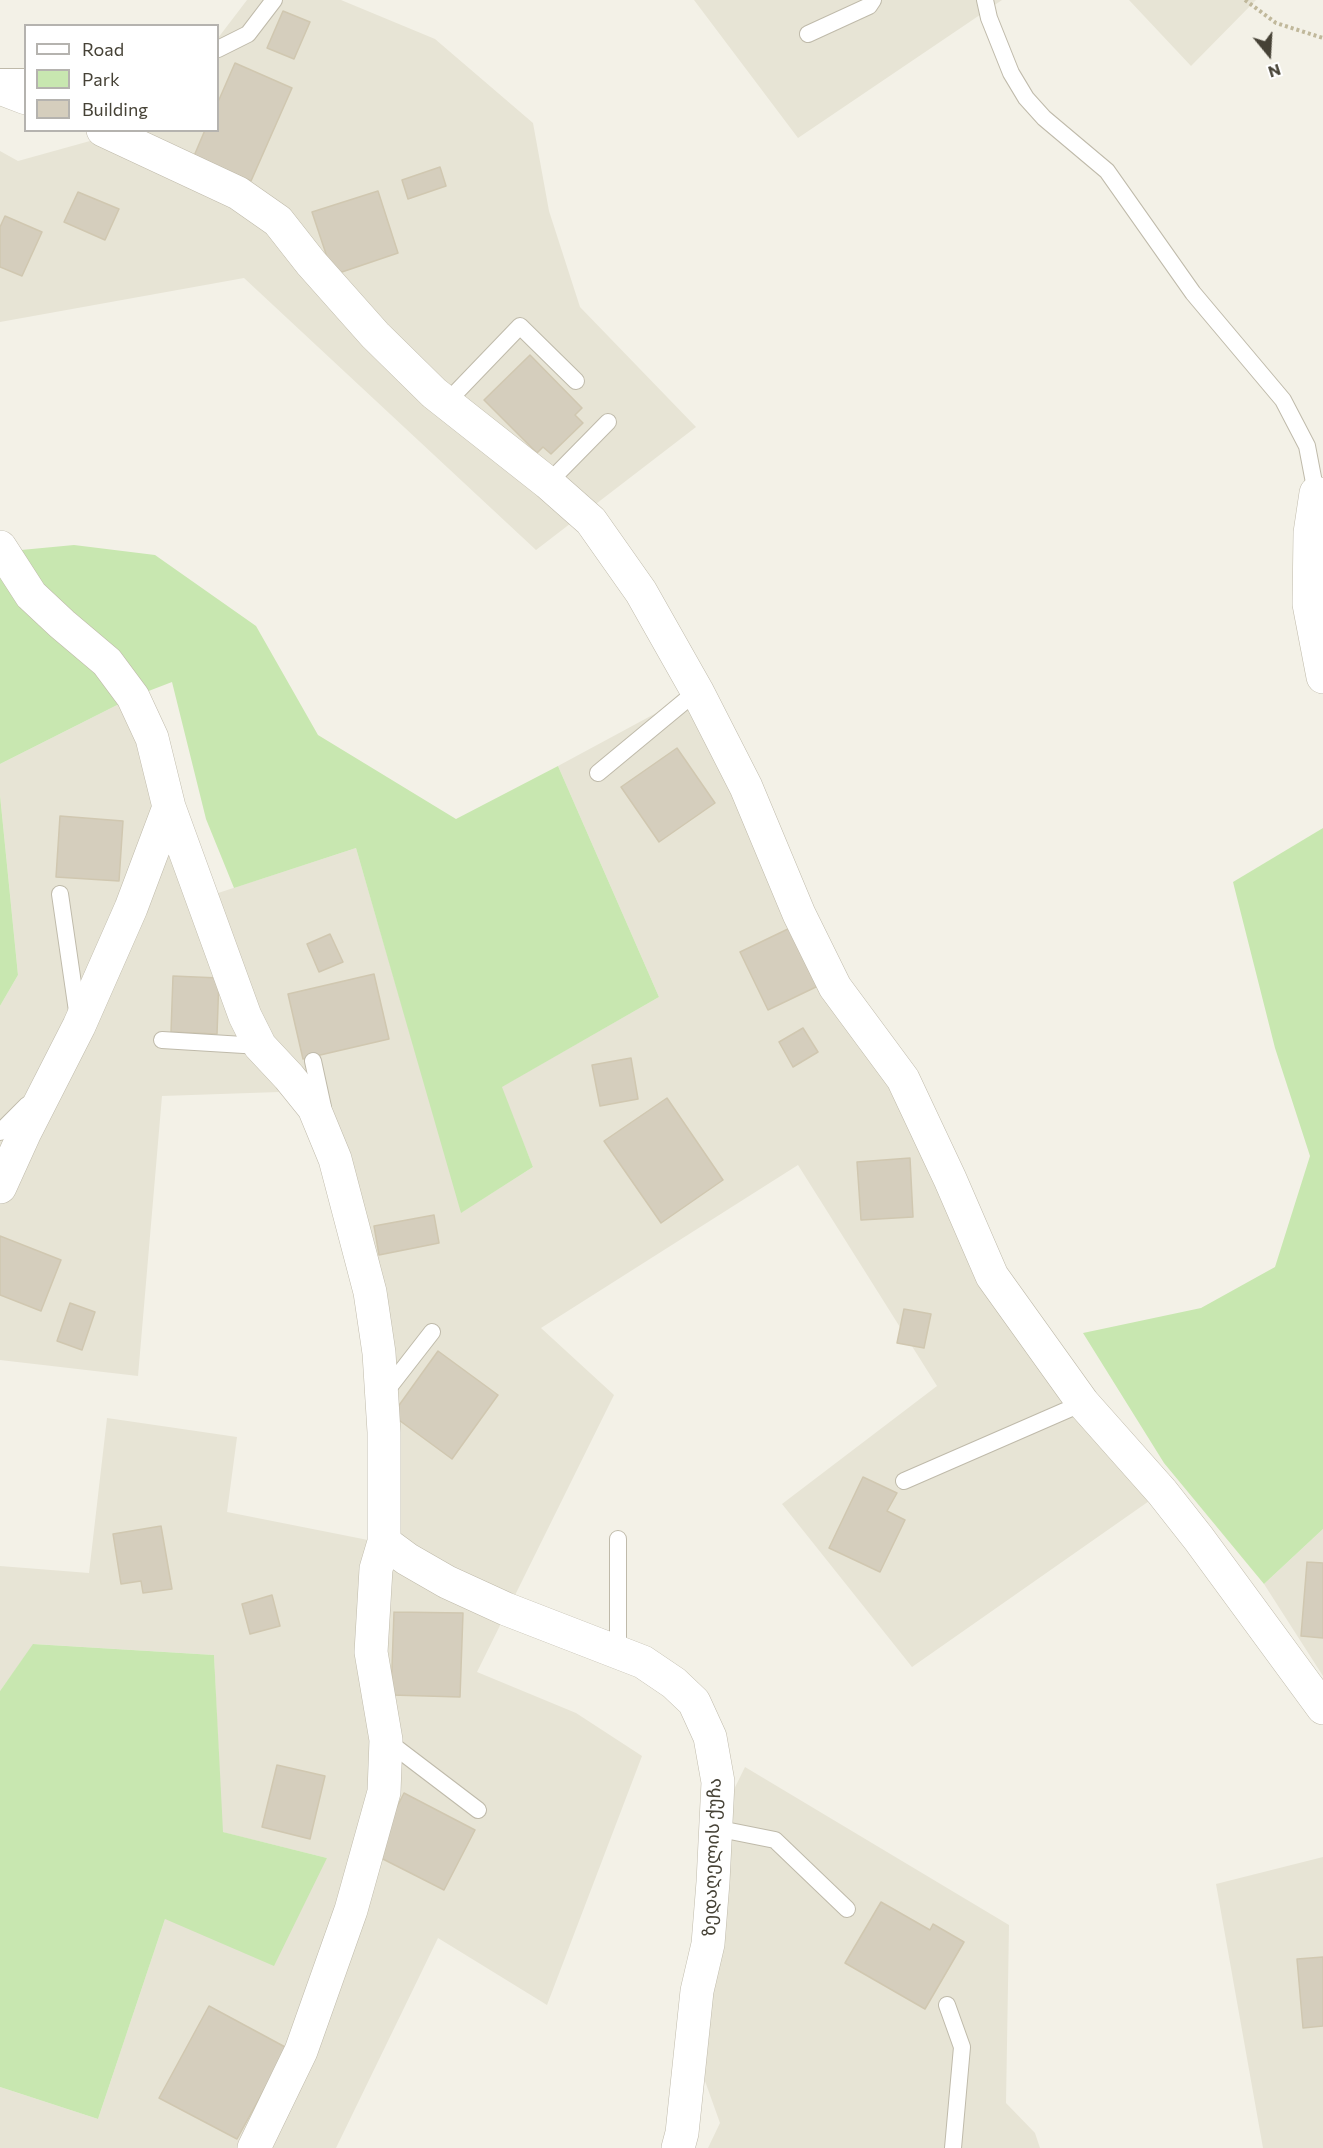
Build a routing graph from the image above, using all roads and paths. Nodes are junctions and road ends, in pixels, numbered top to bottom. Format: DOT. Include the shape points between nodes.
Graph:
graph roads {
  1 [pos="274,0"];
  2 [pos="873,0"];
  3 [pos="985,0"];
  4 [pos="1245,0"];
  5 [pos="808,34"];
  6 [pos="1323,38"];
  7 [pos="219,48"];
  8 [pos="0,77"];
  9 [pos="24,77"];
  10 [pos="0,88"];
  11 [pos="24,97"];
  12 [pos="107,132"];
  13 [pos="576,381"];
  14 [pos="446,403"];
  15 [pos="608,422"];
  16 [pos="548,483"];
  17 [pos="1319,493"];
  18 [pos="0,547"];
  19 [pos="1323,677"];
  20 [pos="697,691"];
  21 [pos="598,773"];
  22 [pos="169,807"];
  23 [pos="60,894"];
  24 [pos="79,1026"];
  25 [pos="162,1040"];
  26 [pos="260,1046"];
  27 [pos="313,1061"];
  28 [pos="52,1081"];
  29 [pos="0,1132"];
  30 [pos="335,1160"];
  31 [pos="0,1187"];
  32 [pos="432,1332"];
  33 [pos="382,1398"];
  34 [pos="1083,1403"];
  35 [pos="904,1481"];
  36 [pos="618,1539"];
  37 [pos="384,1542"];
  38 [pos="618,1651"];
  39 [pos="1323,1708"];
  40 [pos="386,1740"];
  41 [pos="478,1810"];
  42 [pos="715,1828"];
  43 [pos="847,1908"];
  44 [pos="947,2005"];
  45 [pos="254,2148"];
  46 [pos="678,2148"];
  47 [pos="953,2148"];
  1 -- 7 [label="lane" via="248,34"];
  2 -- 5 [label="lane" via="869,6"];
  3 -- 17 [label="lane" via="1011,73 1026,98 1107,171 1193,293 1283,400 1307,446"];
  4 -- 6 [label="path" via="1276,23"];
  8 -- 9 [label="lane"];
  10 -- 11 [label="street"];
  12 -- 14 [label="street" via="238,193 278,221 375,335"];
  13 -- 14 [label="lane" via="520,326"];
  14 -- 16 [label="street"];
  15 -- 16 [label="lane"];
  16 -- 20 [label="street" via="591,521 640,592"];
  17 -- 19 [label="street" via="1310,532 1309,604"];
  18 -- 22 [label="street" via="31,595 107,662 133,697 152,738"];
  20 -- 21 [label="lane"];
  20 -- 34 [label="street" via="746,787 799,914 835,987 903,1079 992,1276"];
  22 -- 24 [label="street" via="131,908"];
  22 -- 26 [label="street" via="245,1016"];
  23 -- 24 [label="lane"];
  24 -- 28 [label="street"];
  25 -- 26 [label="lane"];
  26 -- 30 [label="street" via="314,1108"];
  27 -- 30 [label="lane"];
  28 -- 29 [label="lane"];
  28 -- 31 [label="street"];
  30 -- 33 [label="street" via="370,1292"];
  32 -- 33 [label="lane"];
  33 -- 37 [label="street"];
  34 -- 35 [label="lane"];
  34 -- 39 [label="street" via="1199,1539"];
  36 -- 38 [label="lane"];
  37 -- 38 [label="street, ზედაღელის ქუჩა" via="407,1559 486,1600"];
  37 -- 40 [label="street" via="376,1569 371,1652"];
  38 -- 42 [label="street, ზედაღელის ქუჩა" via="644,1662 694,1702 710,1737 718,1782"];
  40 -- 41 [label="lane"];
  40 -- 45 [label="street" via="384,1792 351,1910 301,2051"];
  42 -- 43 [label="lane" via="775,1840"];
  42 -- 46 [label="street, ზედაღელის ქუჩა" via="708,1944 697,1991"];
  44 -- 47 [label="lane" via="962,2047"];
}
